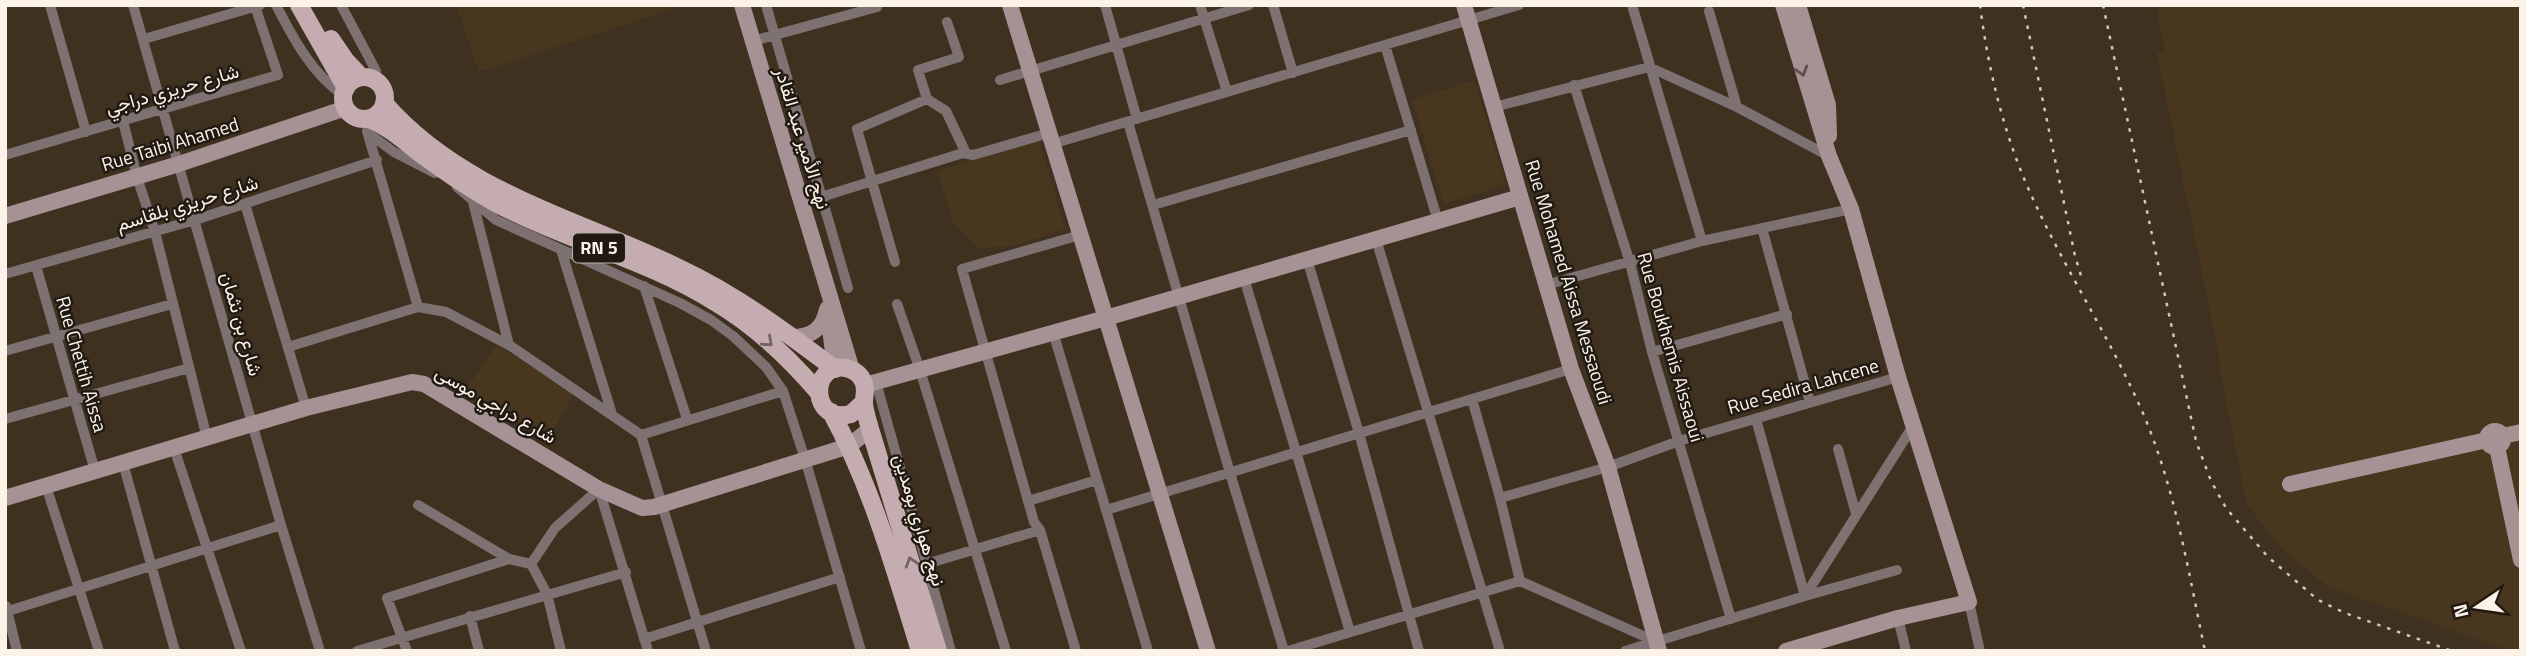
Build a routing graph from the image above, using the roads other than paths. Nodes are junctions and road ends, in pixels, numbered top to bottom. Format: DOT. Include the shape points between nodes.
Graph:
graph roads {
  1 [pos="50,5"];
  2 [pos="133,5"];
  3 [pos="276,5"];
  4 [pos="299,5"];
  5 [pos="313,5"];
  6 [pos="341,5"];
  7 [pos="742,5"];
  8 [pos="766,5"];
  9 [pos="1010,5"];
  10 [pos="1105,5"];
  11 [pos="1200,5"];
  12 [pos="1249,5"];
  13 [pos="1273,5"];
  14 [pos="1520,5"];
  15 [pos="1632,5"];
  16 [pos="1783,5"];
  17 [pos="1798,5"];
  18 [pos="257,6"];
  19 [pos="877,7"];
  20 [pos="1709,11"];
  21 [pos="1466,13"];
  22 [pos="1205,19"];
  23 [pos="947,22"];
  24 [pos="774,35"];
  25 [pos="144,38"];
  26 [pos="753,41"];
  27 [pos="1116,45"];
  28 [pos="1385,45"];
  29 [pos="1649,66"];
  30 [pos="1030,71"];
  31 [pos="1293,73"];
  32 [pos="367,78"];
  33 [pos="1000,80"];
  34 [pos="1574,85"];
  35 [pos="1227,92"];
  36 [pos="927,99"];
  37 [pos="384,103"];
  38 [pos="1494,107"];
  39 [pos="1737,107"];
  40 [pos="164,110"];
  41 [pos="355,110"];
  42 [pos="1132,120"];
  43 [pos="123,121"];
  44 [pos="1411,130"];
  45 [pos="86,132"];
  46 [pos="1051,139"];
  47 [pos="963,153"];
  48 [pos="5,155"];
  49 [pos="1829,156"];
  50 [pos="377,160"];
  51 [pos="179,164"];
  52 [pos="137,177"];
  53 [pos="872,181"];
  54 [pos="821,197"];
  55 [pos="1520,197"];
  56 [pos="473,202"];
  57 [pos="245,204"];
  58 [pos="1153,205"];
  59 [pos="1851,209"];
  60 [pos="5,216"];
  61 [pos="195,220"];
  62 [pos="1438,221"];
  63 [pos="1762,228"];
  64 [pos="155,232"];
  65 [pos="1080,235"];
  66 [pos="1376,239"];
  67 [pos="1702,242"];
  68 [pos="561,250"];
  69 [pos="1307,259"];
  70 [pos="895,261"];
  71 [pos="1630,263"];
  72 [pos="36,266"];
  73 [pos="5,274"];
  74 [pos="1244,278"];
  75 [pos="825,283"];
  76 [pos="1546,285"];
  77 [pos="644,286"];
  78 [pos="848,288"];
  79 [pos="1180,296"];
  80 [pos="172,304"];
  81 [pos="897,304"];
  82 [pos="418,307"];
  83 [pos="827,307"];
  84 [pos="1787,314"];
  85 [pos="1107,317"];
  86 [pos="1053,332"];
  87 [pos="56,336"];
  88 [pos="792,337"];
  89 [pos="509,345"];
  90 [pos="288,347"];
  91 [pos="5,351"];
  92 [pos="986,351"];
  93 [pos="1653,352"];
  94 [pos="189,368"];
  95 [pos="1571,369"];
  96 [pos="843,370"];
  97 [pos="920,370"];
  98 [pos="1898,377"];
  99 [pos="868,389"];
  100 [pos="783,391"];
  101 [pos="819,393"];
  102 [pos="74,399"];
  103 [pos="1472,400"];
  104 [pos="1811,402"];
  105 [pos="306,408"];
  106 [pos="831,412"];
  107 [pos="1428,412"];
  108 [pos="612,414"];
  109 [pos="5,419"];
  110 [pos="687,419"];
  111 [pos="1756,419"];
  112 [pos="252,424"];
  113 [pos="1913,426"];
  114 [pos="870,429"];
  115 [pos="2521,432"];
  116 [pos="1359,433"];
  117 [pos="641,435"];
  118 [pos="207,439"];
  119 [pos="1679,441"];
  120 [pos="2496,441"];
  121 [pos="849,446"];
  122 [pos="174,448"];
  123 [pos="1838,449"];
  124 [pos="1297,453"];
  125 [pos="805,459"];
  126 [pos="123,463"];
  127 [pos="1608,467"];
  128 [pos="95,471"];
  129 [pos="1230,473"];
  130 [pos="1097,480"];
  131 [pos="2290,484"];
  132 [pos="46,486"];
  133 [pos="600,489"];
  134 [pos="1161,494"];
  135 [pos="5,498"];
  136 [pos="1500,498"];
  137 [pos="1028,501"];
  138 [pos="662,504"];
  139 [pos="418,505"];
  140 [pos="1106,510"];
  141 [pos="1856,514"];
  142 [pos="281,525"];
  143 [pos="1040,530"];
  144 [pos="207,548"];
  145 [pos="975,549"];
  146 [pos="509,559"];
  147 [pos="2521,560"];
  148 [pos="531,564"];
  149 [pos="926,564"];
  150 [pos="152,566"];
  151 [pos="1898,570"];
  152 [pos="626,572"];
  153 [pos="840,576"];
  154 [pos="1521,581"];
  155 [pos="79,588"];
  156 [pos="1483,593"];
  157 [pos="547,594"];
  158 [pos="1805,596"];
  159 [pos="1969,602"];
  160 [pos="6,609"];
  161 [pos="1409,615"];
  162 [pos="470,617"];
  163 [pos="1898,618"];
  164 [pos="1731,619"];
  165 [pos="697,622"];
  166 [pos="1350,632"];
  167 [pos="404,638"];
  168 [pos="644,639"];
  169 [pos="1658,646"];
  170 [pos="859,650"];
  171 [pos="17,651"];
  172 [pos="99,651"];
  173 [pos="175,651"];
  174 [pos="241,651"];
  175 [pos="320,651"];
  176 [pos="357,651"];
  177 [pos="407,651"];
  178 [pos="479,651"];
  179 [pos="561,651"];
  180 [pos="648,651"];
  181 [pos="706,651"];
  182 [pos="920,651"];
  183 [pos="938,651"];
  184 [pos="951,651"];
  185 [pos="1006,651"];
  186 [pos="1076,651"];
  187 [pos="1148,651"];
  188 [pos="1208,651"];
  189 [pos="1286,651"];
  190 [pos="1419,651"];
  191 [pos="1500,651"];
  192 [pos="1625,651"];
  193 [pos="1786,651"];
  194 [pos="1906,651"];
  195 [pos="1980,651"];
  1 -- 45 [label="street"];
  2 -- 25 [label="street, شارع بن نثمان"];
  3 -- 41 [label="street" via="307,58"];
  4 -- 41 [label="main road, RN 5"];
  5 -- 32 [label="main road" via="337,49"];
  6 -- 32 [label="street" via="376,71"];
  7 -- 26 [label="street, نهج الأمير عبد القادر"];
  8 -- 24 [label="street"];
  9 -- 30 [label="street"];
  10 -- 27 [label="street"];
  11 -- 22 [label="street"];
  12 -- 22 [label="street"];
  13 -- 31 [label="street"];
  14 -- 21 [label="street"];
  15 -- 29 [label="street"];
  16 -- 49 [label="street, one-way"];
  17 -- 49 [label="street" via="1828,105"];
  18 -- 25 [label="street"];
  18 -- 40 [label="street, شارع حريزي دراجي" via="278,75"];
  19 -- 24 [label="street"];
  20 -- 39 [label="street"];
  21 -- 28 [label="street"];
  21 -- 38 [label="street, Rue Mohamed Aissa Messaoudi"];
  22 -- 27 [label="street"];
  22 -- 35 [label="street"];
  23 -- 36 [label="street" via="959,57 918,70"];
  24 -- 26 [label="street"];
  24 -- 54 [label="street"];
  25 -- 40 [label="street, شارع بن نثمان"];
  26 -- 75 [label="street, نهج الأمير عبد القادر"];
  27 -- 30 [label="street"];
  27 -- 42 [label="street"];
  28 -- 31 [label="street"];
  28 -- 44 [label="street"];
  29 -- 34 [label="street"];
  29 -- 39 [label="street"];
  29 -- 67 [label="street"];
  30 -- 33 [label="street"];
  30 -- 46 [label="street"];
  31 -- 35 [label="street"];
  32 -- 37 [label="main road" via="383,89"];
  32 -- 41 [label="main road" via="352,81"];
  34 -- 38 [label="street"];
  34 -- 71 [label="street, Rue Boukhemis Aissaoui"];
  35 -- 42 [label="street"];
  36 -- 47 [label="street" via="946,111"];
  36 -- 53 [label="street" via="857,129"];
  37 -- 41 [label="main road" via="379,113"];
  37 -- 88 [label="main road, RN 5" via="415,134 471,174 531,205 697,276"];
  38 -- 55 [label="street, Rue Mohamed Aissa Messaoudi"];
  39 -- 49 [label="street"];
  40 -- 43 [label="street, شارع حريزي دراجي"];
  40 -- 51 [label="street, شارع بن نثمان"];
  41 -- 50 [label="street"];
  41 -- 51 [label="street, Rue Taibi Ahamed"];
  41 -- 56 [label="street" via="394,152 455,185"];
  41 -- 101 [label="main road, RN 5, one-way" via="495,203 669,277 716,302 757,332"];
  42 -- 46 [label="street"];
  42 -- 58 [label="street"];
  43 -- 45 [label="street, شارع حريزي دراجي"];
  43 -- 52 [label="street"];
  44 -- 58 [label="street"];
  44 -- 62 [label="street"];
  45 -- 48 [label="street, شارع حريزي دراجي"];
  46 -- 47 [label="street" via="973,156"];
  46 -- 65 [label="street"];
  47 -- 53 [label="street"];
  49 -- 59 [label="street"];
  50 -- 57 [label="street, شارع حريزي بلقاسم"];
  50 -- 82 [label="street"];
  51 -- 52 [label="street, Rue Taibi Ahamed"];
  51 -- 61 [label="street, شارع بن نثمان"];
  52 -- 60 [label="street, Rue Taibi Ahamed"];
  52 -- 64 [label="street"];
  53 -- 54 [label="street"];
  53 -- 70 [label="street"];
  54 -- 78 [label="street"];
  55 -- 62 [label="street"];
  55 -- 76 [label="street, Rue Mohamed Aissa Messaoudi"];
  56 -- 68 [label="street" via="496,220"];
  56 -- 89 [label="street"];
  57 -- 61 [label="street, شارع حريزي بلقاسم"];
  57 -- 90 [label="street"];
  58 -- 79 [label="street"];
  59 -- 63 [label="street"];
  59 -- 98 [label="street"];
  61 -- 64 [label="street, شارع حريزي بلقاسم"];
  61 -- 112 [label="street, شارع بن نثمان"];
  62 -- 66 [label="street"];
  63 -- 67 [label="street"];
  63 -- 84 [label="street"];
  64 -- 72 [label="street, شارع حريزي بلقاسم"];
  64 -- 80 [label="street"];
  65 -- 85 [label="street"];
  65 -- 92 [label="street" via="961,269"];
  66 -- 69 [label="street"];
  66 -- 107 [label="street"];
  67 -- 71 [label="street"];
  68 -- 77 [label="street"];
  68 -- 108 [label="street"];
  69 -- 74 [label="street"];
  69 -- 116 [label="street"];
  71 -- 76 [label="street"];
  71 -- 93 [label="street, Rue Boukhemis Aissaoui"];
  72 -- 73 [label="street, شارع حريزي بلقاسم"];
  72 -- 87 [label="street, Rue Chettih Aissa"];
  74 -- 79 [label="street"];
  74 -- 124 [label="street"];
  75 -- 83 [label="street, نهج الأمير عبد القادر"];
  75 -- 96 [label="street, نهج الأمير عبد القادر"];
  76 -- 95 [label="street, Rue Mohamed Aissa Messaoudi"];
  77 -- 100 [label="street" via="733,336 766,367"];
  77 -- 110 [label="street"];
  79 -- 85 [label="street"];
  79 -- 129 [label="street"];
  80 -- 87 [label="street"];
  80 -- 94 [label="street"];
  81 -- 97 [label="street"];
  82 -- 89 [label="street" via="446,312"];
  82 -- 90 [label="street"];
  83 -- 88 [label="street" via="817,330 809,336"];
  83 -- 96 [label="street, نهج الأمير عبد القادر"];
  84 -- 93 [label="street"];
  84 -- 104 [label="street"];
  85 -- 86 [label="street"];
  85 -- 134 [label="street"];
  86 -- 92 [label="street"];
  86 -- 130 [label="street"];
  87 -- 91 [label="street"];
  87 -- 102 [label="street, Rue Chettih Aissa"];
  88 -- 96 [label="main road, RN 5"];
  89 -- 108 [label="street"];
  90 -- 105 [label="street"];
  92 -- 97 [label="street"];
  92 -- 137 [label="street"];
  93 -- 119 [label="street, Rue Boukhemis Aissaoui"];
  94 -- 102 [label="street"];
  94 -- 118 [label="street"];
  95 -- 103 [label="street"];
  95 -- 127 [label="street, Rue Mohamed Aissa Messaoudi"];
  96 -- 99 [label="main road" via="860,376"];
  96 -- 101 [label="main road" via="822,379"];
  97 -- 99 [label="street"];
  97 -- 145 [label="street"];
  98 -- 104 [label="street, Rue Sedira Lahcene"];
  98 -- 113 [label="street"];
  99 -- 106 [label="main road" via="851,414"];
  99 -- 114 [label="main road, نهج هواري بومدين"];
  99 -- 149 [label="street"];
  100 -- 110 [label="street"];
  100 -- 125 [label="street"];
  101 -- 106 [label="main road"];
  102 -- 109 [label="street"];
  102 -- 128 [label="street, Rue Chettih Aissa"];
  103 -- 107 [label="street"];
  103 -- 136 [label="street"];
  104 -- 111 [label="street, Rue Sedira Lahcene"];
  105 -- 112 [label="street, شارع دراجي موسى"];
  105 -- 133 [label="street, شارع دراجي موسى" via="418,382"];
  106 -- 121 [label="main road, نهج هواري بومدين"];
  107 -- 116 [label="street"];
  107 -- 156 [label="street"];
  108 -- 117 [label="street"];
  110 -- 117 [label="street"];
  111 -- 119 [label="street, Rue Sedira Lahcene"];
  111 -- 158 [label="street"];
  112 -- 118 [label="street, شارع دراجي موسى"];
  112 -- 142 [label="street, شارع بن نثمان"];
  113 -- 141 [label="street"];
  113 -- 159 [label="street"];
  114 -- 121 [label="street, شارع دراجي موسى"];
  183 -- 114 [label="main road, نهج هواري بومدين, one-way"];
  115 -- 120 [label="street"];
  116 -- 124 [label="street"];
  116 -- 161 [label="street"];
  117 -- 138 [label="street"];
  118 -- 122 [label="street, شارع دراجي موسى"];
  119 -- 127 [label="street, Rue Sedira Lahcene"];
  119 -- 164 [label="street, Rue Boukhemis Aissaoui"];
  120 -- 131 [label="street"];
  120 -- 147 [label="street"];
  121 -- 125 [label="street, شارع دراجي موسى"];
  121 -- 182 [label="main road, نهج هواري بومدين" via="876,512"];
  122 -- 126 [label="street, شارع دراجي موسى"];
  122 -- 144 [label="street"];
  123 -- 141 [label="street"];
  124 -- 129 [label="street"];
  124 -- 166 [label="street"];
  125 -- 138 [label="street, شارع دراجي موسى"];
  125 -- 153 [label="street"];
  126 -- 128 [label="street, شارع دراجي موسى"];
  126 -- 150 [label="street"];
  127 -- 136 [label="street, Rue Sedira Lahcene"];
  127 -- 169 [label="street, Rue Mohamed Aissa Messaoudi"];
  128 -- 132 [label="street, شارع دراجي موسى"];
  129 -- 134 [label="street"];
  129 -- 189 [label="street"];
  130 -- 137 [label="street"];
  130 -- 140 [label="street"];
  132 -- 135 [label="street, شارع دراجي موسى"];
  132 -- 155 [label="street"];
  133 -- 138 [label="street, شارع دراجي موسى" via="642,508"];
  133 -- 148 [label="street" via="555,528"];
  133 -- 152 [label="street"];
  134 -- 140 [label="street"];
  134 -- 188 [label="street"];
  136 -- 154 [label="street"];
  137 -- 143 [label="street"];
  138 -- 165 [label="street"];
  139 -- 146 [label="street"];
  140 -- 187 [label="street"];
  141 -- 158 [label="street"];
  142 -- 144 [label="street"];
  142 -- 175 [label="street, شارع بن نثمان"];
  143 -- 145 [label="street"];
  143 -- 186 [label="street"];
  144 -- 150 [label="street"];
  144 -- 174 [label="street"];
  145 -- 149 [label="street"];
  145 -- 185 [label="street"];
  146 -- 148 [label="street"];
  146 -- 167 [label="street" via="387,598"];
  148 -- 157 [label="street"];
  149 -- 184 [label="street"];
  150 -- 155 [label="street"];
  150 -- 173 [label="street"];
  151 -- 158 [label="street"];
  152 -- 157 [label="street"];
  152 -- 168 [label="street"];
  153 -- 165 [label="street"];
  153 -- 170 [label="street"];
  154 -- 156 [label="street"];
  154 -- 169 [label="street"];
  155 -- 160 [label="street"];
  155 -- 172 [label="street"];
  156 -- 161 [label="street"];
  156 -- 191 [label="street"];
  157 -- 162 [label="street"];
  157 -- 179 [label="street"];
  158 -- 164 [label="street"];
  159 -- 163 [label="street"];
  159 -- 195 [label="street"];
  160 -- 171 [label="street"];
  161 -- 166 [label="street"];
  161 -- 190 [label="street"];
  162 -- 167 [label="street"];
  162 -- 178 [label="street"];
  163 -- 193 [label="street"];
  163 -- 194 [label="street"];
  164 -- 169 [label="street"];
  165 -- 168 [label="street"];
  165 -- 181 [label="street"];
  166 -- 189 [label="street"];
  167 -- 176 [label="street"];
  167 -- 177 [label="street"];
  168 -- 180 [label="street"];
  169 -- 192 [label="street"];
}
